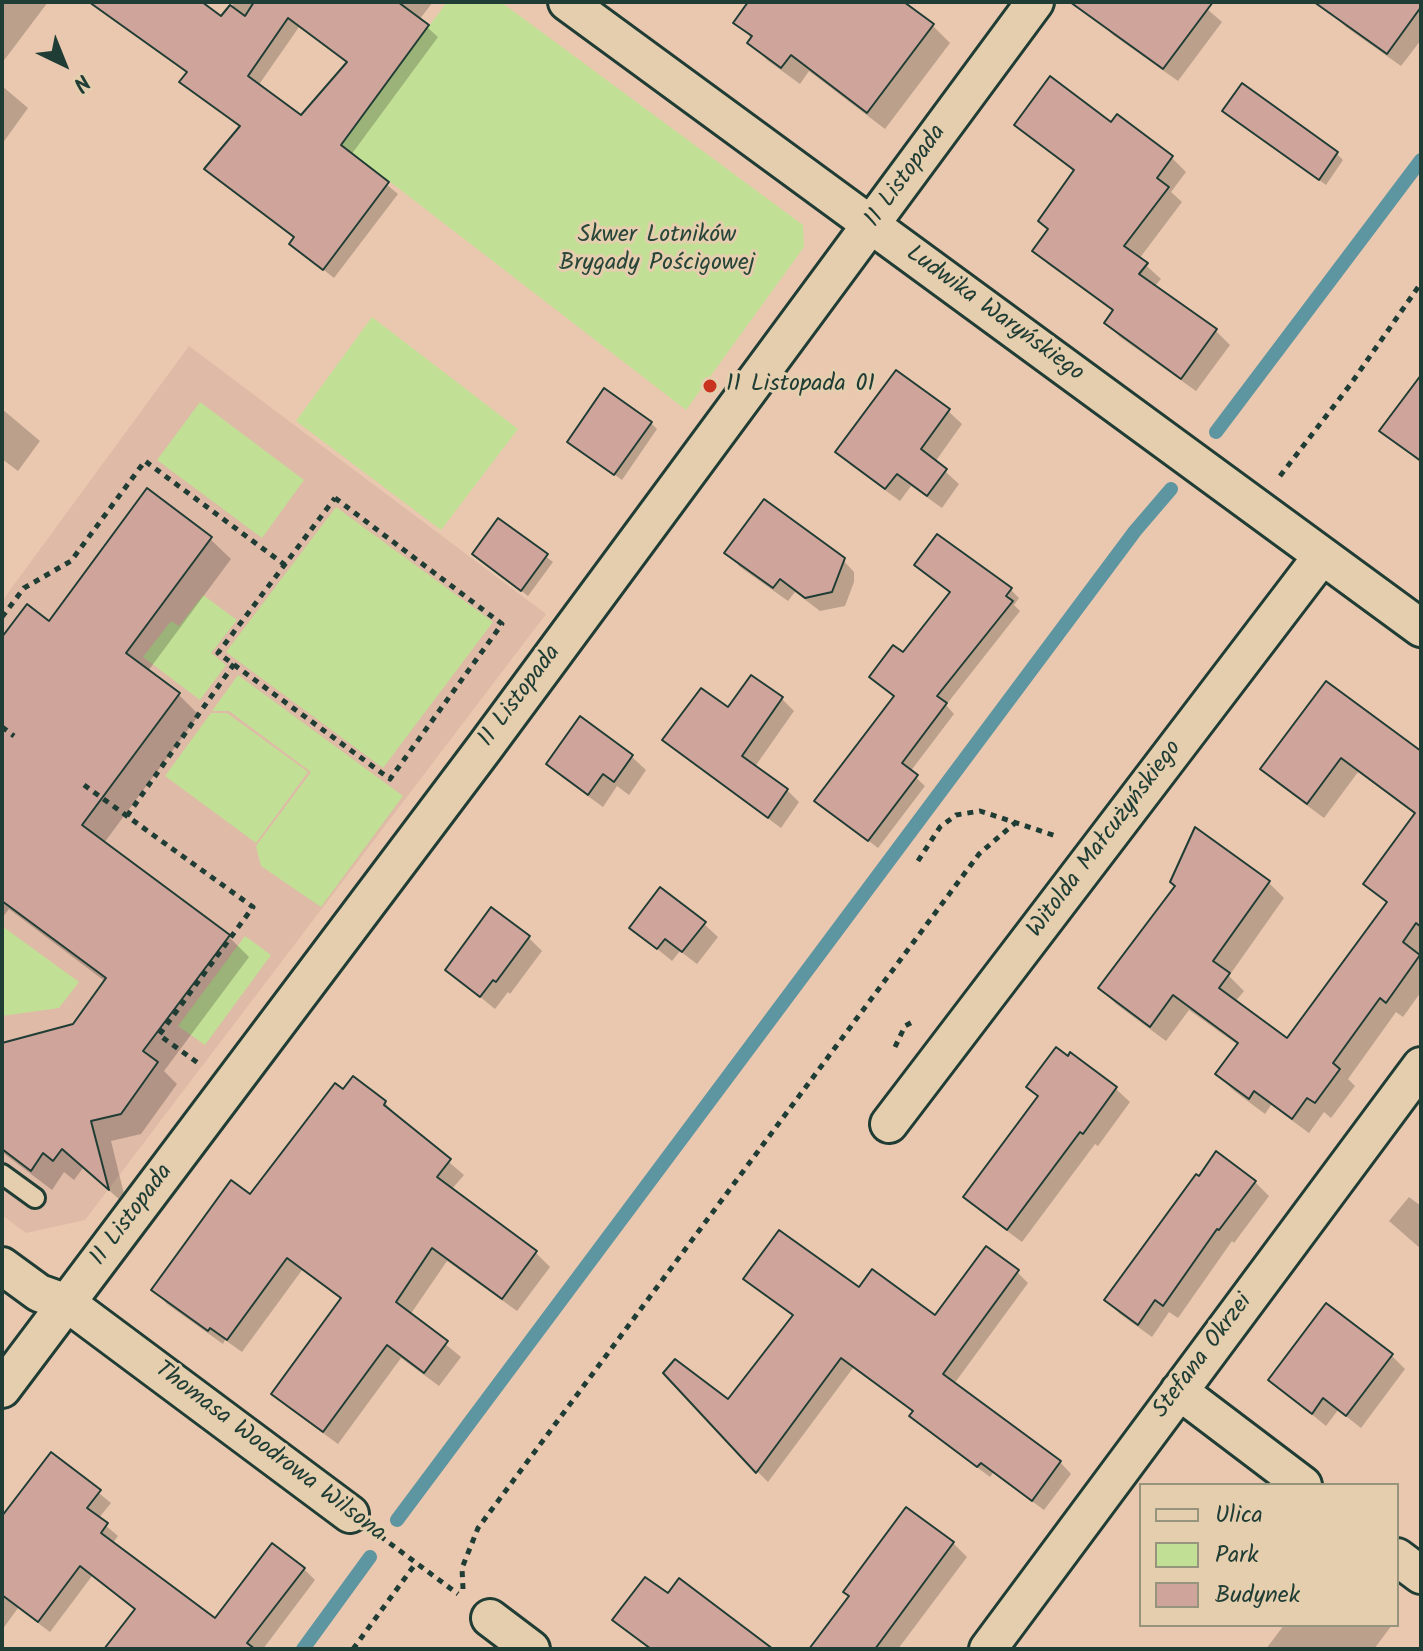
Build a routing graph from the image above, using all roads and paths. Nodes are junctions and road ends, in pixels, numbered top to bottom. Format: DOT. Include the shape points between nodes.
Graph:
graph roads {
  1 [pos="567,2"];
  2 [pos="1035,2"];
  3 [pos="871,226"];
  4 [pos="1421,283"];
  5 [pos="1257,507"];
  6 [pos="1322,556"];
  7 [pos="285,565"];
  8 [pos="2,617"];
  9 [pos="1421,628"];
  10 [pos="234,664"];
  11 [pos="2,727"];
  12 [pos="14,736"];
  13 [pos="84,785"];
  14 [pos="127,816"];
  15 [pos="1015,823"];
  16 [pos="1098,850"];
  17 [pos="918,861"];
  18 [pos="202,1066"];
  19 [pos="1421,1066"];
  20 [pos="889,1124"];
  21 [pos="2,1174"];
  22 [pos="35,1198"];
  23 [pos="2,1266"];
  24 [pos="67,1303"];
  25 [pos="2,1389"];
  26 [pos="1179,1391"];
  27 [pos="1300,1483"];
  28 [pos="350,1514"];
  29 [pos="1399,1558"];
  30 [pos="416,1563"];
  31 [pos="1421,1575"];
  32 [pos="477,1608"];
  33 [pos="353,1649"];
  34 [pos="531,1649"];
  35 [pos="988,1649"];
  1 -- 3 [label="street, Ludwika Waryńskiego"];
  2 -- 3 [label="street, 11 Listopada"];
  3 -- 5 [label="street, Ludwika Waryńskiego"];
  3 -- 24 [label="street, 11 Listopada"];
  4 -- 5 [label="path"];
  5 -- 6 [label="street, Ludwika Waryńskiego"];
  6 -- 9 [label="street, Ludwika Waryńskiego"];
  6 -- 16 [label="street, Witolda Małcużyńskiego"];
  7 -- 8 [label="path" via="145,461 71,561 24,588"];
  7 -- 10 [label="path" via="218,653"];
  7 -- 10 [label="path" via="335,498 502,624 390,779"];
  10 -- 14 [label="path"];
  11 -- 12 [label="path"];
  13 -- 14 [label="path"];
  14 -- 18 [label="path" via="253,907 159,1035"];
  15 -- 16 [label="path"];
  15 -- 17 [label="path" via="980,811 956,815 940,827"];
  15 -- 32 [label="path" via="979,854 478,1528 462,1568"];
  16 -- 20 [label="street, Witolda Małcużyńskiego"];
  19 -- 26 [label="street, Stefana Okrzei"];
  21 -- 22 [label="lane"];
  23 -- 24 [label="street, Thomasa Woodrowa Wilsona" via="39,1293"];
  24 -- 25 [label="street, 11 Listopada"];
  24 -- 28 [label="street, Thomasa Woodrowa Wilsona"];
  26 -- 27 [label="street"];
  26 -- 35 [label="street, Stefana Okrzei"];
  28 -- 30 [label="path, Thomasa Woodrowa Wilsona"];
  29 -- 31 [label="street"];
  30 -- 32 [label="path, Thomasa Woodrowa Wilsona"];
  30 -- 33 [label="path"];
  32 -- 34 [label="street"];
}
